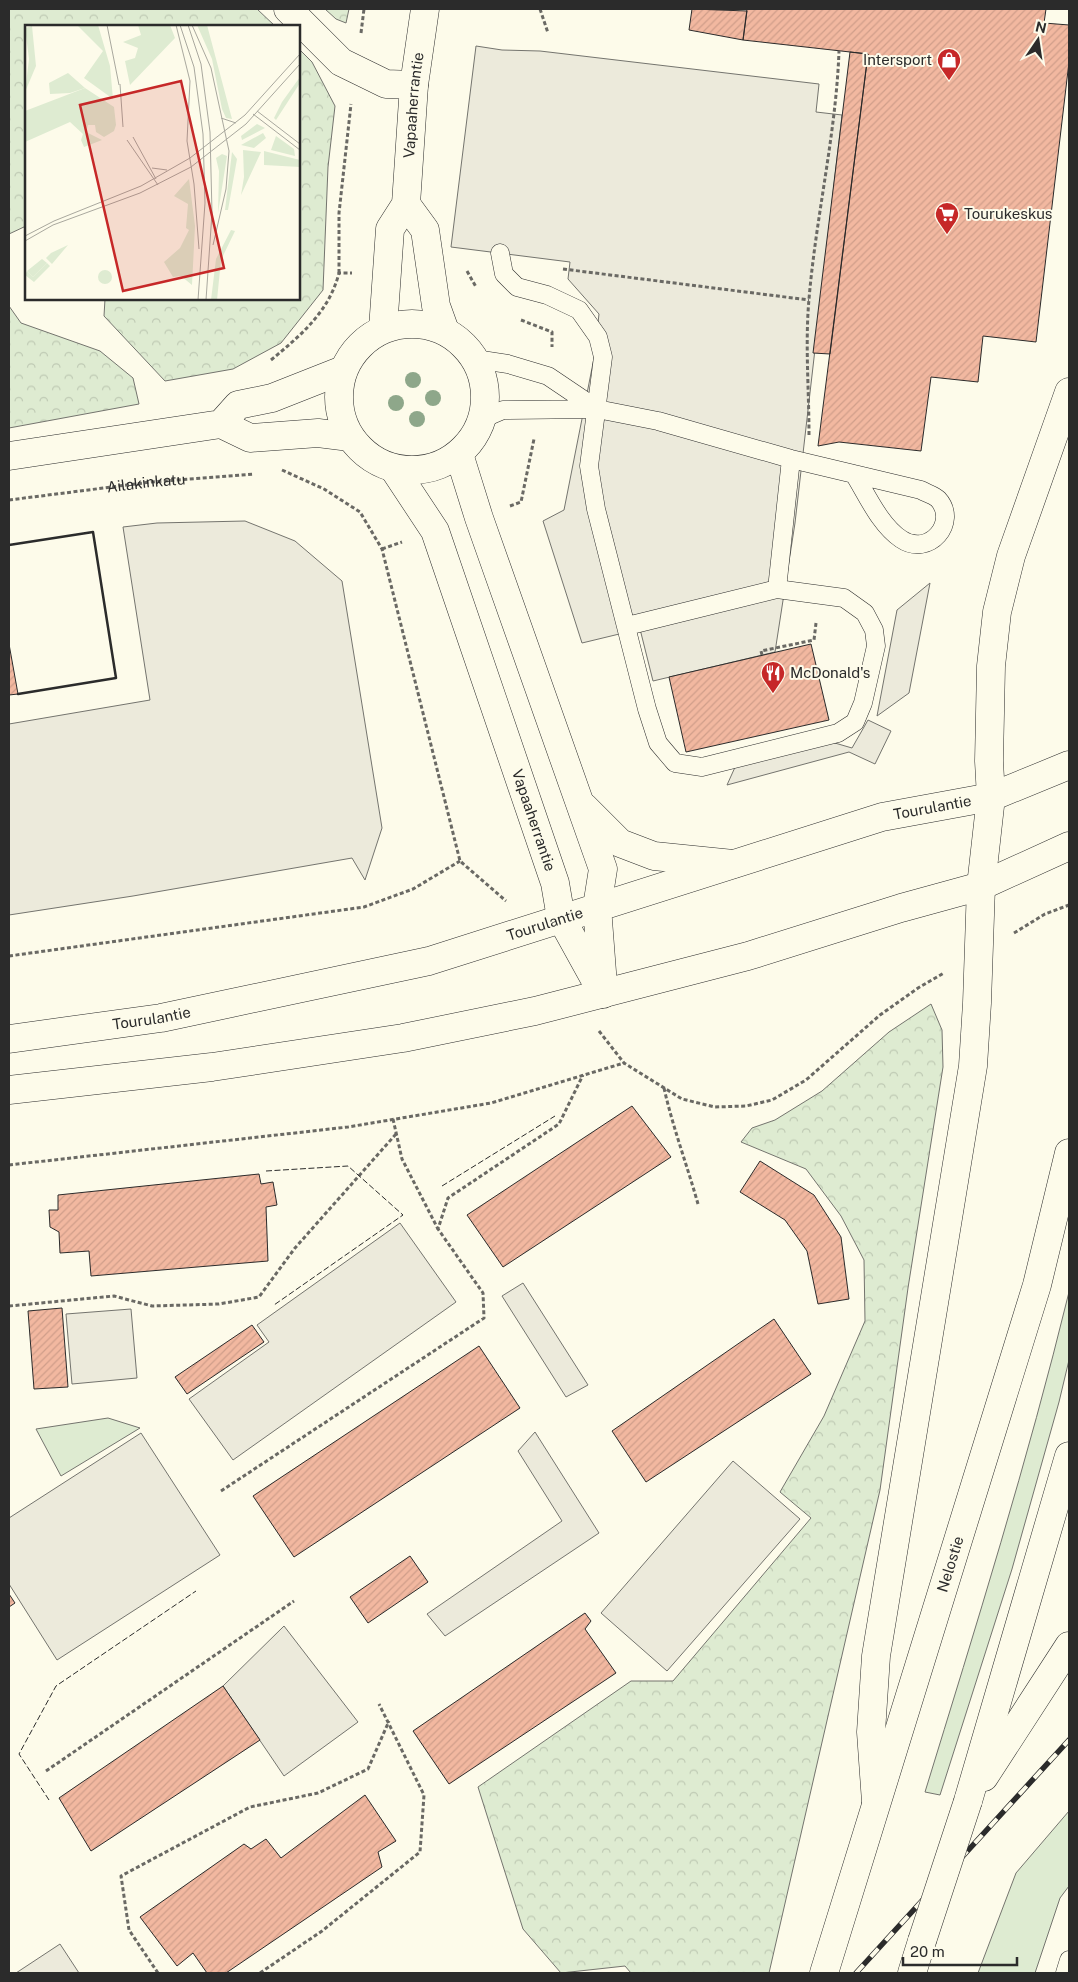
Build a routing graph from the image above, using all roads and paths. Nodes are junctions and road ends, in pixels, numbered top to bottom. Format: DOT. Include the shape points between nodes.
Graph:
graph roads {
  1 [pos="288,9"];
  2 [pos="364,9"];
  3 [pos="425,9"];
  4 [pos="540,9"];
  5 [pos="548,32"];
  6 [pos="839,51"];
  7 [pos="356,69"];
  8 [pos="414,85"];
  9 [pos="406,204"];
  10 [pos="501,257"];
  11 [pos="465,268"];
  12 [pos="559,268"];
  13 [pos="339,273"];
  14 [pos="809,300"];
  15 [pos="383,329"];
  16 [pos="445,331"];
  17 [pos="475,359"];
  18 [pos="343,370"];
  19 [pos="1069,392"];
  20 [pos="597,409"];
  21 [pos="482,419"];
  22 [pos="221,424"];
  23 [pos="350,437"];
  24 [pos="459,454"];
  25 [pos="9,456"];
  26 [pos="791,459"];
  27 [pos="809,463"];
  28 [pos="394,469"];
  29 [pos="263,474"];
  30 [pos="854,474"];
  31 [pos="9,500"];
  32 [pos="777,589"];
  33 [pos="819,594"];
  34 [pos="627,626"];
  35 [pos="762,655"];
  36 [pos="1069,765"];
  37 [pos="991,797"];
  38 [pos="582,805"];
  39 [pos="1069,846"];
  40 [pos="732,864"];
  41 [pos="981,886"];
  42 [pos="511,905"];
  43 [pos="1069,905"];
  44 [pos="597,907"];
  45 [pos="561,918"];
  46 [pos="978,954"];
  47 [pos="9,956"];
  48 [pos="603,994"];
  49 [pos="599,1031"];
  50 [pos="9,1039"];
  51 [pos="624,1063"];
  52 [pos="583,1075"];
  53 [pos="664,1087"];
  54 [pos="9,1090"];
  55 [pos="393,1119"];
  56 [pos="396,1134"];
  57 [pos="1069,1153"];
  58 [pos="9,1165"];
  59 [pos="698,1204"];
  60 [pos="438,1229"];
  61 [pos="9,1306"];
  62 [pos="1069,1456"];
  63 [pos="220,1491"];
  64 [pos="294,1601"];
  65 [pos="1069,1646"];
  66 [pos="379,1704"];
  67 [pos="389,1721"];
  68 [pos="46,1771"];
  69 [pos="968,1801"];
  70 [pos="876,1802"];
  71 [pos="1069,1960"];
  72 [pos="158,1973"];
  73 [pos="260,1973"];
  74 [pos="824,1973"];
  75 [pos="912,1973"];
  76 [pos="1065,1973"];
  1 -- 7 [label="main road" via="341,62"];
  2 -- 7 [label="path"];
  3 -- 8 [label="main road, Vapaaherrantie"];
  4 -- 5 [label="path"];
  6 -- 14 [label="path"];
  7 -- 8 [label="main road" via="386,84"];
  7 -- 13 [label="path" via="339,213"];
  8 -- 9 [label="main road, Vapaaherrantie"];
  9 -- 15 [label="main road, Vapaaherrantie" via="390,229"];
  9 -- 16 [label="main road" via="425,230 436,306"];
  10 -- 11 [label="path" via="484,259"];
  10 -- 20 [label="lane" via="504,274 517,287 578,310 598,337 603,357"];
  12 -- 14 [label="path"];
  14 -- 27 [label="path"];
  15 -- 16 [label="main road" via="425,324"];
  15 -- 18 [label="main road" via="355,350"];
  16 -- 17 [label="main road" via="462,343"];
  17 -- 20 [label="lane" via="508,364 548,376"];
  17 -- 21 [label="main road" via="483,378 486,399"];
  18 -- 22 [label="main road" via="272,398 238,405"];
  18 -- 23 [label="main road" via="338,392 340,415"];
  19 -- 37 [label="main road" via="1011,556 996,612 988,761"];
  20 -- 21 [label="lane" via="503,410"];
  20 -- 26 [label="lane" via="658,421"];
  20 -- 34 [label="lane" via="589,466 596,510"];
  21 -- 24 [label="main road" via="474,436"];
  22 -- 23 [label="main road" via="250,438 318,433"];
  22 -- 25 [label="main road"];
  23 -- 28 [label="main road" via="373,460"];
  24 -- 28 [label="main road" via="440,466 417,471"];
  24 -- 38 [label="main road"];
  26 -- 27 [label="lane"];
  26 -- 32 [label="lane"];
  27 -- 30 [label="lane"];
  28 -- 45 [label="main road, Vapaaherrantie" via="435,531 555,883"];
  29 -- 31 [label="path, Ailakinkatu" via="151,482"];
  30 -- 30 [label="lane" via="921,490 937,498 943,508 944,523 940,535 929,543 916,545 902,540 888,529"];
  32 -- 33 [label="lane"];
  32 -- 34 [label="lane"];
  33 -- 34 [label="lane" via="844,598 865,612 874,630 874,656 855,722 838,733 702,767 675,764 658,743"];
  33 -- 35 [label="path" via="814,640 762,651"];
  36 -- 37 [label="main road, Tourulantie"];
  37 -- 40 [label="main road, Tourulantie" via="882,817"];
  37 -- 41 [label="main road"];
  38 -- 40 [label="main road" via="620,843 654,856"];
  38 -- 44 [label="main road" via="602,869"];
  39 -- 41 [label="main road"];
  40 -- 44 [label="main road, Tourulantie"];
  41 -- 46 [label="main road"];
  41 -- 48 [label="main road" via="748,956"];
  42 -- 47 [label="path" via="460,861 413,890 364,907"];
  43 -- 46 [label="path" via="1046,914"];
  44 -- 45 [label="main road, Tourulantie"];
  44 -- 48 [label="main road"];
  45 -- 48 [label="main road, Vapaaherrantie"];
  45 -- 50 [label="main road, Tourulantie" via="429,961 160,1018"];
  46 -- 53 [label="path" via="910,993 806,1080 772,1100 746,1106 716,1106 682,1099"];
  46 -- 70 [label="main road" via="973,1066 876,1656 871,1732"];
  48 -- 54 [label="main road" via="535,1012 403,1038 212,1067"];
  49 -- 51 [label="path"];
  51 -- 52 [label="path"];
  51 -- 53 [label="path"];
  52 -- 55 [label="path" via="492,1103"];
  52 -- 60 [label="path" via="559,1124 448,1198"];
  53 -- 59 [label="path" via="672,1124"];
  55 -- 56 [label="path"];
  55 -- 58 [label="path" via="348,1127"];
  56 -- 60 [label="path" via="402,1159"];
  56 -- 61 [label="path" via="295,1248 259,1297 219,1304 152,1306 114,1296"];
  57 -- 70 [label="main road, Nelostie" via="1038,1284"];
  60 -- 63 [label="path" via="483,1293 484,1318"];
  62 -- 69 [label="main road"];
  64 -- 68 [label="path"];
  65 -- 69 [label="main road"];
  66 -- 67 [label="path"];
  67 -- 72 [label="path" via="368,1769 318,1793 250,1807 121,1876 129,1930"];
  67 -- 73 [label="path" via="424,1794 420,1852 322,1931"];
  69 -- 75 [label="main road, bridge"];
  70 -- 74 [label="main road, Nelostie"];
  71 -- 76 [label="lane"];
}
